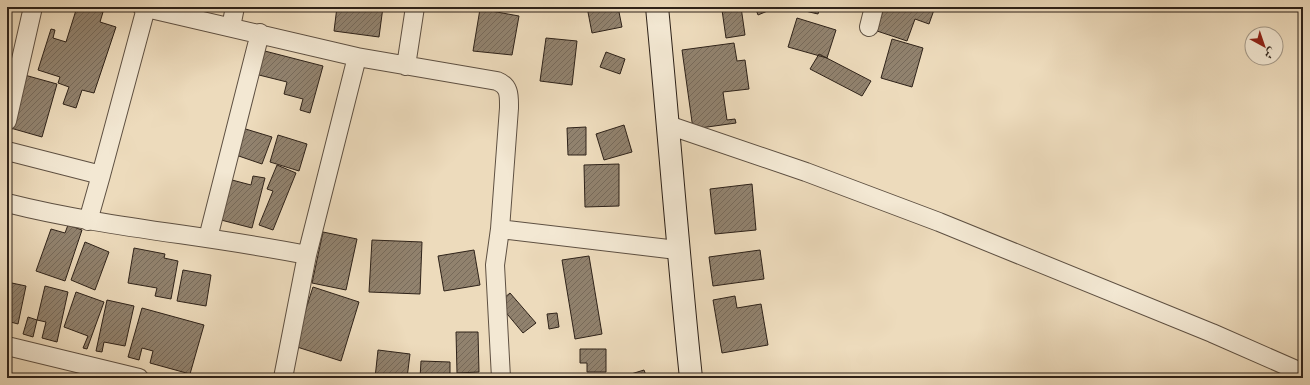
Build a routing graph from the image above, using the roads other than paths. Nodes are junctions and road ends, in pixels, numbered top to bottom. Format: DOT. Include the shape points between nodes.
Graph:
graph roads {
  1 [pos="33,7"];
  2 [pos="235,7"];
  3 [pos="415,7"];
  4 [pos="657,7"];
  5 [pos="874,7"];
  6 [pos="144,8"];
  7 [pos="230,27"];
  8 [pos="869,27"];
  9 [pos="260,33"];
  10 [pos="357,57"];
  11 [pos="406,66"];
  12 [pos="7,121"];
  13 [pos="668,125"];
  14 [pos="7,151"];
  15 [pos="101,175"];
  16 [pos="7,203"];
  17 [pos="88,221"];
  18 [pos="500,229"];
  19 [pos="208,238"];
  20 [pos="677,250"];
  21 [pos="307,255"];
  22 [pos="7,346"];
  23 [pos="1303,373"];
  24 [pos="139,378"];
  25 [pos="284,378"];
  26 [pos="501,378"];
  27 [pos="691,378"];
  1 -- 12 [label="street"];
  2 -- 7 [label="street"];
  3 -- 11 [label="street"];
  4 -- 13 [label="main road"];
  5 -- 8 [label="street"];
  6 -- 7 [label="street"];
  6 -- 15 [label="street"];
  7 -- 9 [label="street"];
  9 -- 10 [label="street"];
  9 -- 19 [label="street"];
  10 -- 11 [label="street"];
  10 -- 21 [label="street"];
  11 -- 18 [label="street" via="497,81 508,89 510,108"];
  13 -- 20 [label="main road"];
  13 -- 23 [label="street" via="806,172 939,222 1212,333"];
  14 -- 15 [label="street"];
  15 -- 17 [label="street"];
  16 -- 17 [label="street"];
  17 -- 19 [label="street"];
  18 -- 20 [label="street"];
  18 -- 26 [label="street" via="495,265"];
  19 -- 21 [label="street"];
  20 -- 27 [label="main road"];
  21 -- 25 [label="street"];
  22 -- 24 [label="street"];
}
